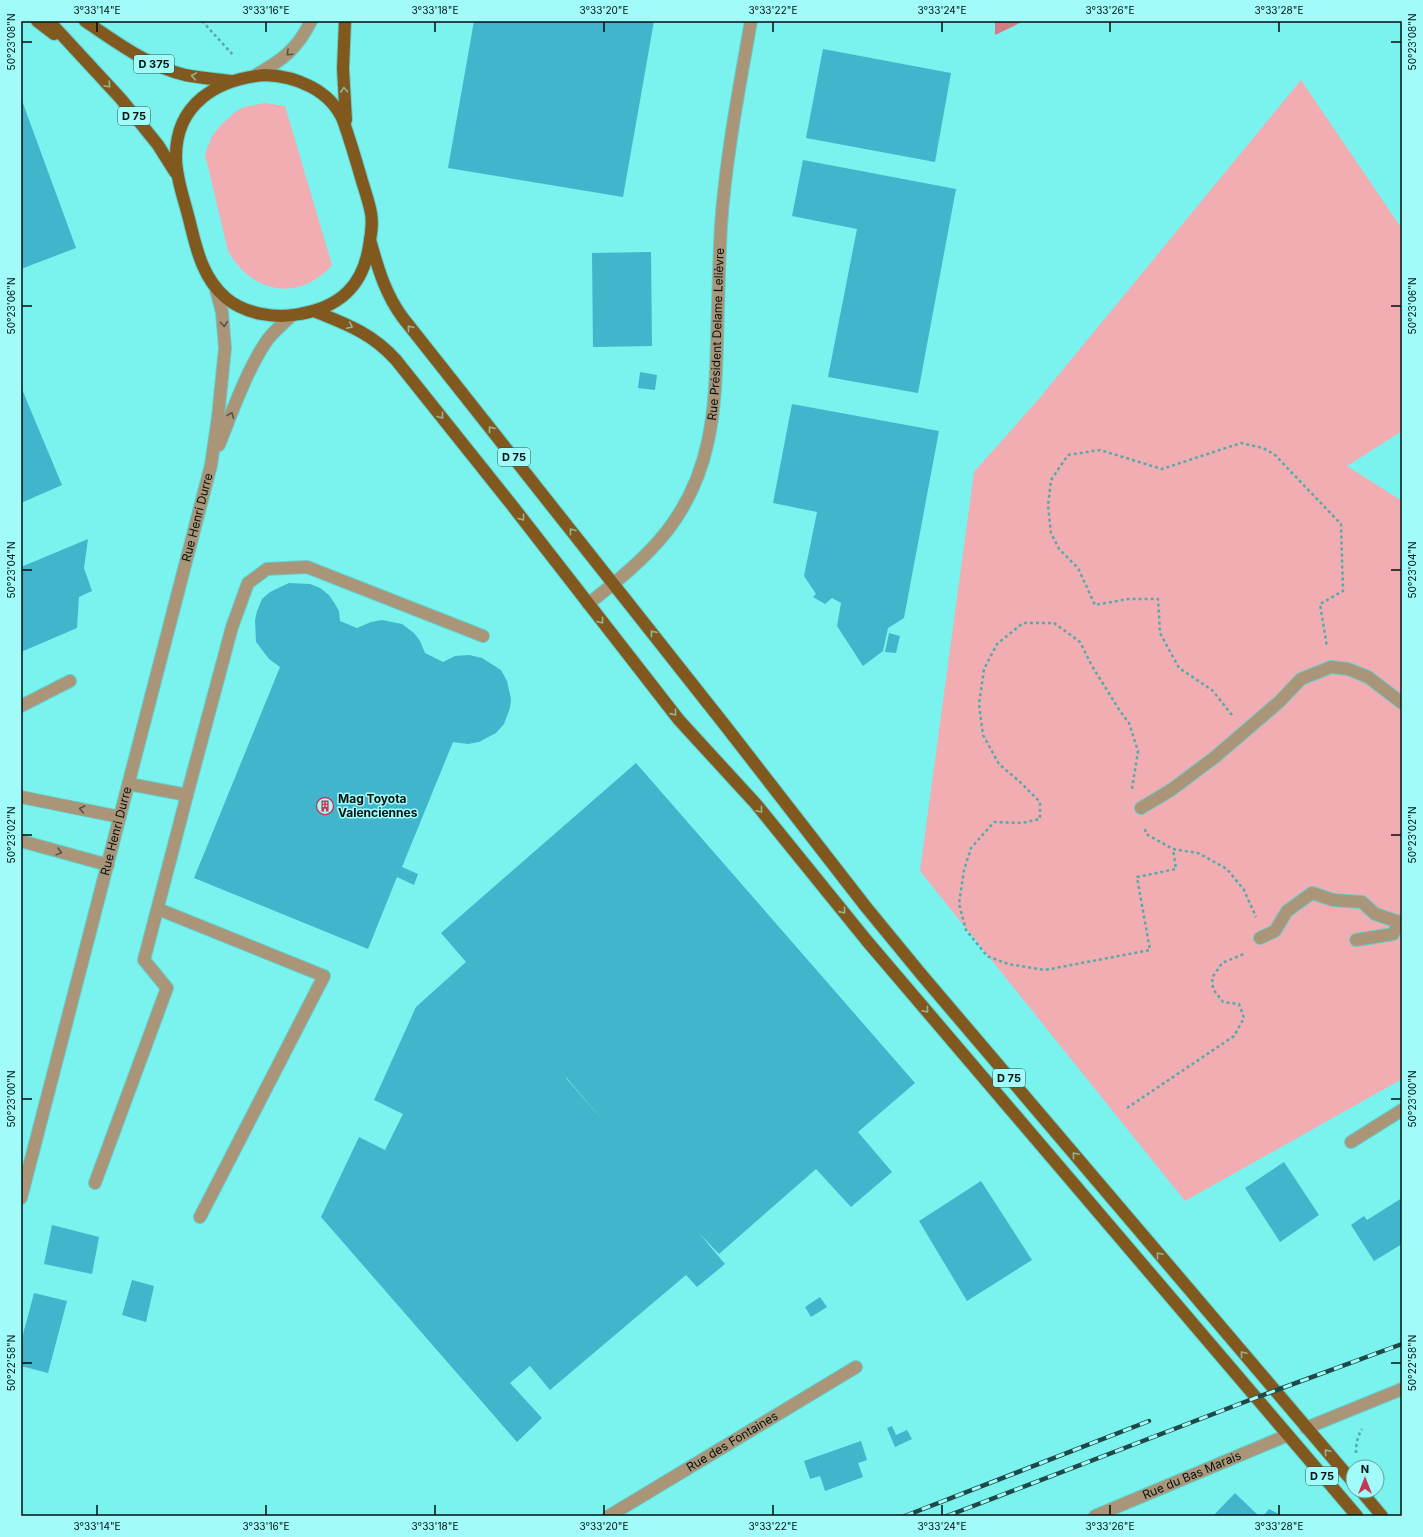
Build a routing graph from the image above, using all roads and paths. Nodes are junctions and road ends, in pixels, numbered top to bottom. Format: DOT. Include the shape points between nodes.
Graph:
graph roads {
  1 [pos="36,21"];
  2 [pos="49,21"];
  3 [pos="86,21"];
  4 [pos="202,21"];
  5 [pos="311,21"];
  6 [pos="345,21"];
  7 [pos="750,21"];
  8 [pos="234,56"];
  9 [pos="81,57"];
  10 [pos="254,76"];
  11 [pos="232,81"];
  12 [pos="346,129"];
  13 [pos="180,181"];
  14 [pos="370,240"];
  15 [pos="215,286"];
  16 [pos="314,311"];
  17 [pos="292,315"];
  18 [pos="211,465"];
  19 [pos="614,584"];
  20 [pos="588,604"];
  21 [pos="483,636"];
  22 [pos="1330,667"];
  23 [pos="70,682"];
  24 [pos="1402,703"];
  25 [pos="21,706"];
  26 [pos="1252,724"];
  27 [pos="129,784"];
  28 [pos="187,795"];
  29 [pos="21,797"];
  30 [pos="1141,808"];
  31 [pos="120,816"];
  32 [pos="21,841"];
  33 [pos="1173,849"];
  34 [pos="108,865"];
  35 [pos="158,909"];
  36 [pos="1400,921"];
  37 [pos="1260,938"];
  38 [pos="1356,940"];
  39 [pos="1127,1108"];
  40 [pos="1402,1110"];
  41 [pos="1351,1142"];
  42 [pos="95,1183"];
  43 [pos="21,1198"];
  44 [pos="200,1217"];
  45 [pos="856,1367"];
  46 [pos="1402,1389"];
  47 [pos="1363,1427"];
  48 [pos="1306,1428"];
  49 [pos="1288,1435"];
  50 [pos="1357,1458"];
  51 [pos="1345,1473"];
  52 [pos="1368,1499"];
  53 [pos="609,1516"];
  54 [pos="1096,1516"];
  55 [pos="1357,1516"];
  56 [pos="1382,1516"];
  1 -- 9 [label="main road"];
  2 -- 9 [label="main road, D 75"];
  11 -- 3 [label="main road, D 375, one-way" via="185,75 162,67"];
  4 -- 8 [label="path"];
  5 -- 10 [label="street, one-way" via="295,47 278,62"];
  12 -- 6 [label="main road, one-way" via="343,69"];
  7 -- 19 [label="street, Rue Président Delame Lelièvre" via="725,178 716,393 708,442 693,488 668,529 648,553"];
  9 -- 13 [label="main road, D 75, one-way" via="121,99 158,145"];
  10 -- 11 [label="main road"];
  10 -- 12 [label="main road" via="290,78 311,87 335,106"];
  11 -- 13 [label="main road" via="199,100 181,126 176,147"];
  12 -- 14 [label="main road" via="371,212"];
  13 -- 15 [label="main road" via="201,262"];
  14 -- 16 [label="main road" via="363,270 353,288 337,302"];
  19 -- 14 [label="main road, D 75, one-way" via="396,309 381,279"];
  15 -- 17 [label="main road" via="228,299 244,308 264,314"];
  15 -- 18 [label="street, Rue Henri Durre, one-way" via="222,312 225,348"];
  16 -- 17 [label="main road"];
  16 -- 20 [label="main road, D 75, one-way" via="358,329 388,351"];
  18 -- 17 [label="street, Rue Henri Durre, one-way" via="238,398 262,350 268,339"];
  18 -- 27 [label="street, Rue Henri Durre"];
  19 -- 20 [label="street, Rue Président Delame Lelièvre"];
  48 -- 19 [label="main road, D 75, one-way" via="895,944"];
  20 -- 49 [label="main road, D 75, one-way" via="683,724 769,820 872,947"];
  21 -- 28 [label="street" via="306,567 267,569 248,583 232,627"];
  22 -- 24 [label="street" via="1348,669 1368,677"];
  22 -- 26 [label="street" via="1301,679"];
  22 -- 26 [label="path" via="1320,604 1343,591 1342,524 1274,454 1263,448 1240,443 1162,469 1100,450 1068,455 1051,480 1048,506 1051,533 1059,549 1078,568 1095,605 1128,599 1158,599 1160,633 1179,668 1212,690 1233,715"];
  23 -- 25 [label="street"];
  26 -- 30 [label="street" via="1171,790"];
  27 -- 28 [label="street"];
  27 -- 31 [label="street, Rue Henri Durre"];
  28 -- 35 [label="street"];
  31 -- 29 [label="street, one-way"];
  30 -- 33 [label="path" via="1146,834"];
  30 -- 33 [label="path" via="1132,793 1138,751 1129,723 1092,666 1080,642 1054,622 1023,622 997,644 984,669 979,704 983,735 998,764 1040,802 1040,819 1022,823 994,822 970,848 959,904 966,930 987,956 1008,964 1045,970 1150,950 1137,877 1176,869"];
  31 -- 34 [label="street, Rue Henri Durre"];
  32 -- 34 [label="street, one-way"];
  33 -- 37 [label="path" via="1198,853 1227,869 1244,890 1258,922"];
  34 -- 43 [label="street, Rue Henri Durre"];
  35 -- 42 [label="street" via="144,960 167,988"];
  35 -- 44 [label="street" via="324,976"];
  36 -- 37 [label="street" via="1375,914 1362,902 1333,900 1312,893 1287,911 1275,931"];
  36 -- 38 [label="street" via="1392,934"];
  37 -- 39 [label="path" via="1252,950 1222,963 1212,978 1214,989 1223,1002 1239,1004 1244,1018 1234,1036"];
  40 -- 41 [label="street"];
  45 -- 53 [label="street, Rue des Fontaines"];
  46 -- 48 [label="street"];
  47 -- 50 [label="path" via="1356,1444"];
  51 -- 48 [label="main road, D 75, one-way"];
  49 -- 54 [label="street, Rue du Bas Marais"];
  49 -- 55 [label="main road, D 75"];
  52 -- 56 [label="main road"];
}
